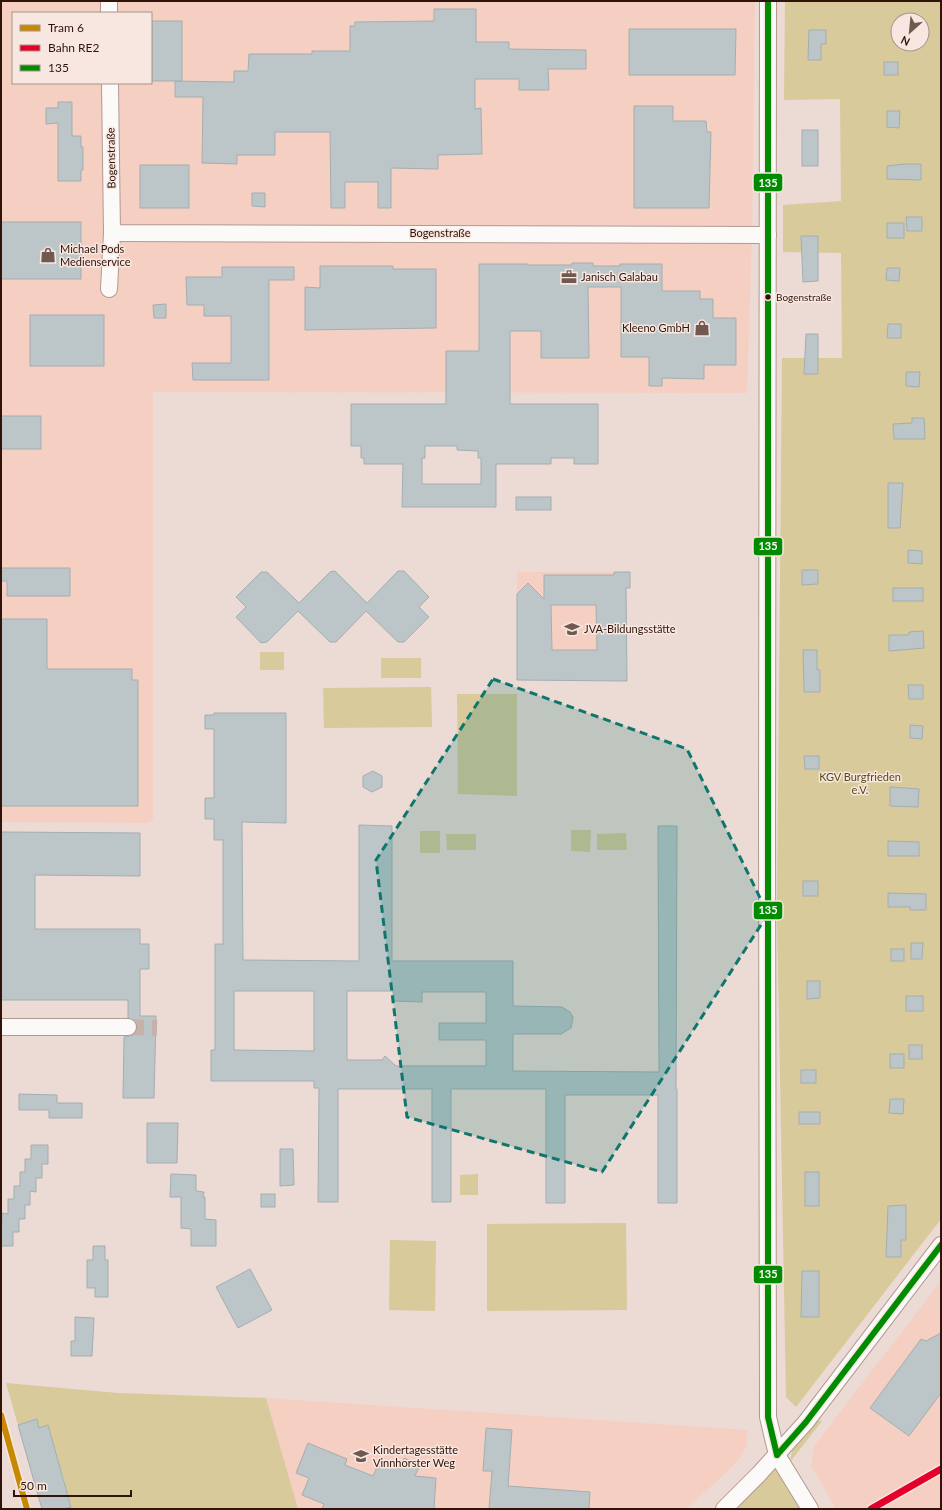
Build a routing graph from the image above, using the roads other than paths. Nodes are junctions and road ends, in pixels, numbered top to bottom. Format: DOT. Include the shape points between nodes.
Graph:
graph roads {
  1 [pos="109,1"];
  2 [pos="768,1"];
  3 [pos="109,12"];
  4 [pos="110,84"];
  5 [pos="112,233"];
  6 [pos="768,235"];
  7 [pos="109,289"];
  8 [pos="128,1027"];
  9 [pos="1,1028"];
  10 [pos="941,1246"];
  11 [pos="777,1455"];
  12 [pos="724,1509"];
  13 [pos="810,1509"];
  1 -- 3 [label="street"];
  2 -- 6 [label="street"];
  4 -- 5 [label="street, Bogenstraße"];
  5 -- 6 [label="street, Bogenstraße"];
  5 -- 7 [label="street, Bogenstraße"];
  6 -- 11 [label="street" via="768,1417"];
  8 -- 9 [label="street"];
  10 -- 11 [label="street" via="806,1422"];
  11 -- 12 [label="street"];
  11 -- 13 [label="street"];
}
